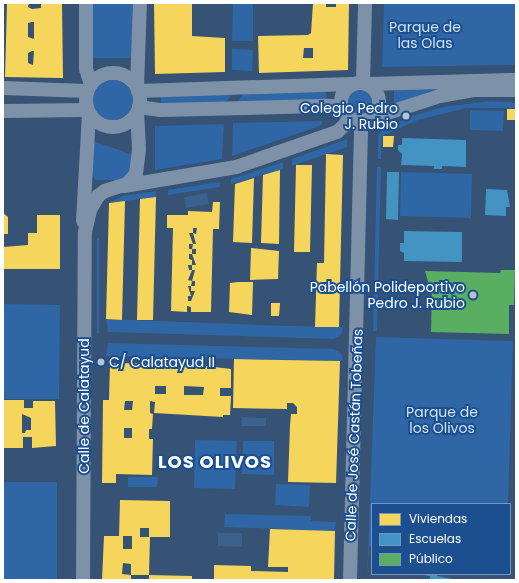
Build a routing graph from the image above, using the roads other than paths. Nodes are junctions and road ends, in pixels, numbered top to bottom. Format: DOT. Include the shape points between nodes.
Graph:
graph roads {
  1 [pos="86,3"];
  2 [pos="140,3"];
  3 [pos="365,3"];
  4 [pos="516,80"];
  5 [pos="361,83"];
  6 [pos="3,88"];
  7 [pos="89,88"];
  8 [pos="138,89"];
  9 [pos="516,90"];
  10 [pos="342,108"];
  11 [pos="138,110"];
  12 [pos="3,111"];
  13 [pos="88,112"];
  14 [pos="361,120"];
  15 [pos="138,166"];
  16 [pos="156,181"];
  17 [pos="113,187"];
  18 [pos="85,232"];
  19 [pos="83,580"];
  20 [pos="350,580"];
  1 -- 7 [label="street" via="86,69"];
  2 -- 8 [label="street"];
  3 -- 5 [label="street"];
  4 -- 5 [label="street"];
  5 -- 8 [label="street"];
  5 -- 10 [label="street" via="342,96"];
  5 -- 14 [label="street" via="378,96 378,108"];
  6 -- 7 [label="street"];
  7 -- 8 [label="street" via="103,75 118,74 132,81"];
  7 -- 13 [label="street"];
  8 -- 11 [label="street"];
  9 -- 14 [label="street" via="473,90 446,95"];
  10 -- 11 [label="street" via="330,106"];
  10 -- 14 [label="street"];
  11 -- 13 [label="street" via="127,124 113,128 99,124"];
  11 -- 15 [label="street"];
  12 -- 13 [label="street"];
  13 -- 18 [label="street, Calle de Calatayud" via="82,206"];
  14 -- 16 [label="street" via="337,132 248,164"];
  14 -- 20 [label="street, Calle de José Castán Tobeñas"];
  15 -- 16 [label="street" via="146,178"];
  15 -- 17 [label="street, Calle de Calatayud" via="131,182"];
  16 -- 17 [label="street"];
  17 -- 18 [label="street, Calle de Calatayud" via="93,202"];
  18 -- 19 [label="street, Calle de Calatayud"];
}
